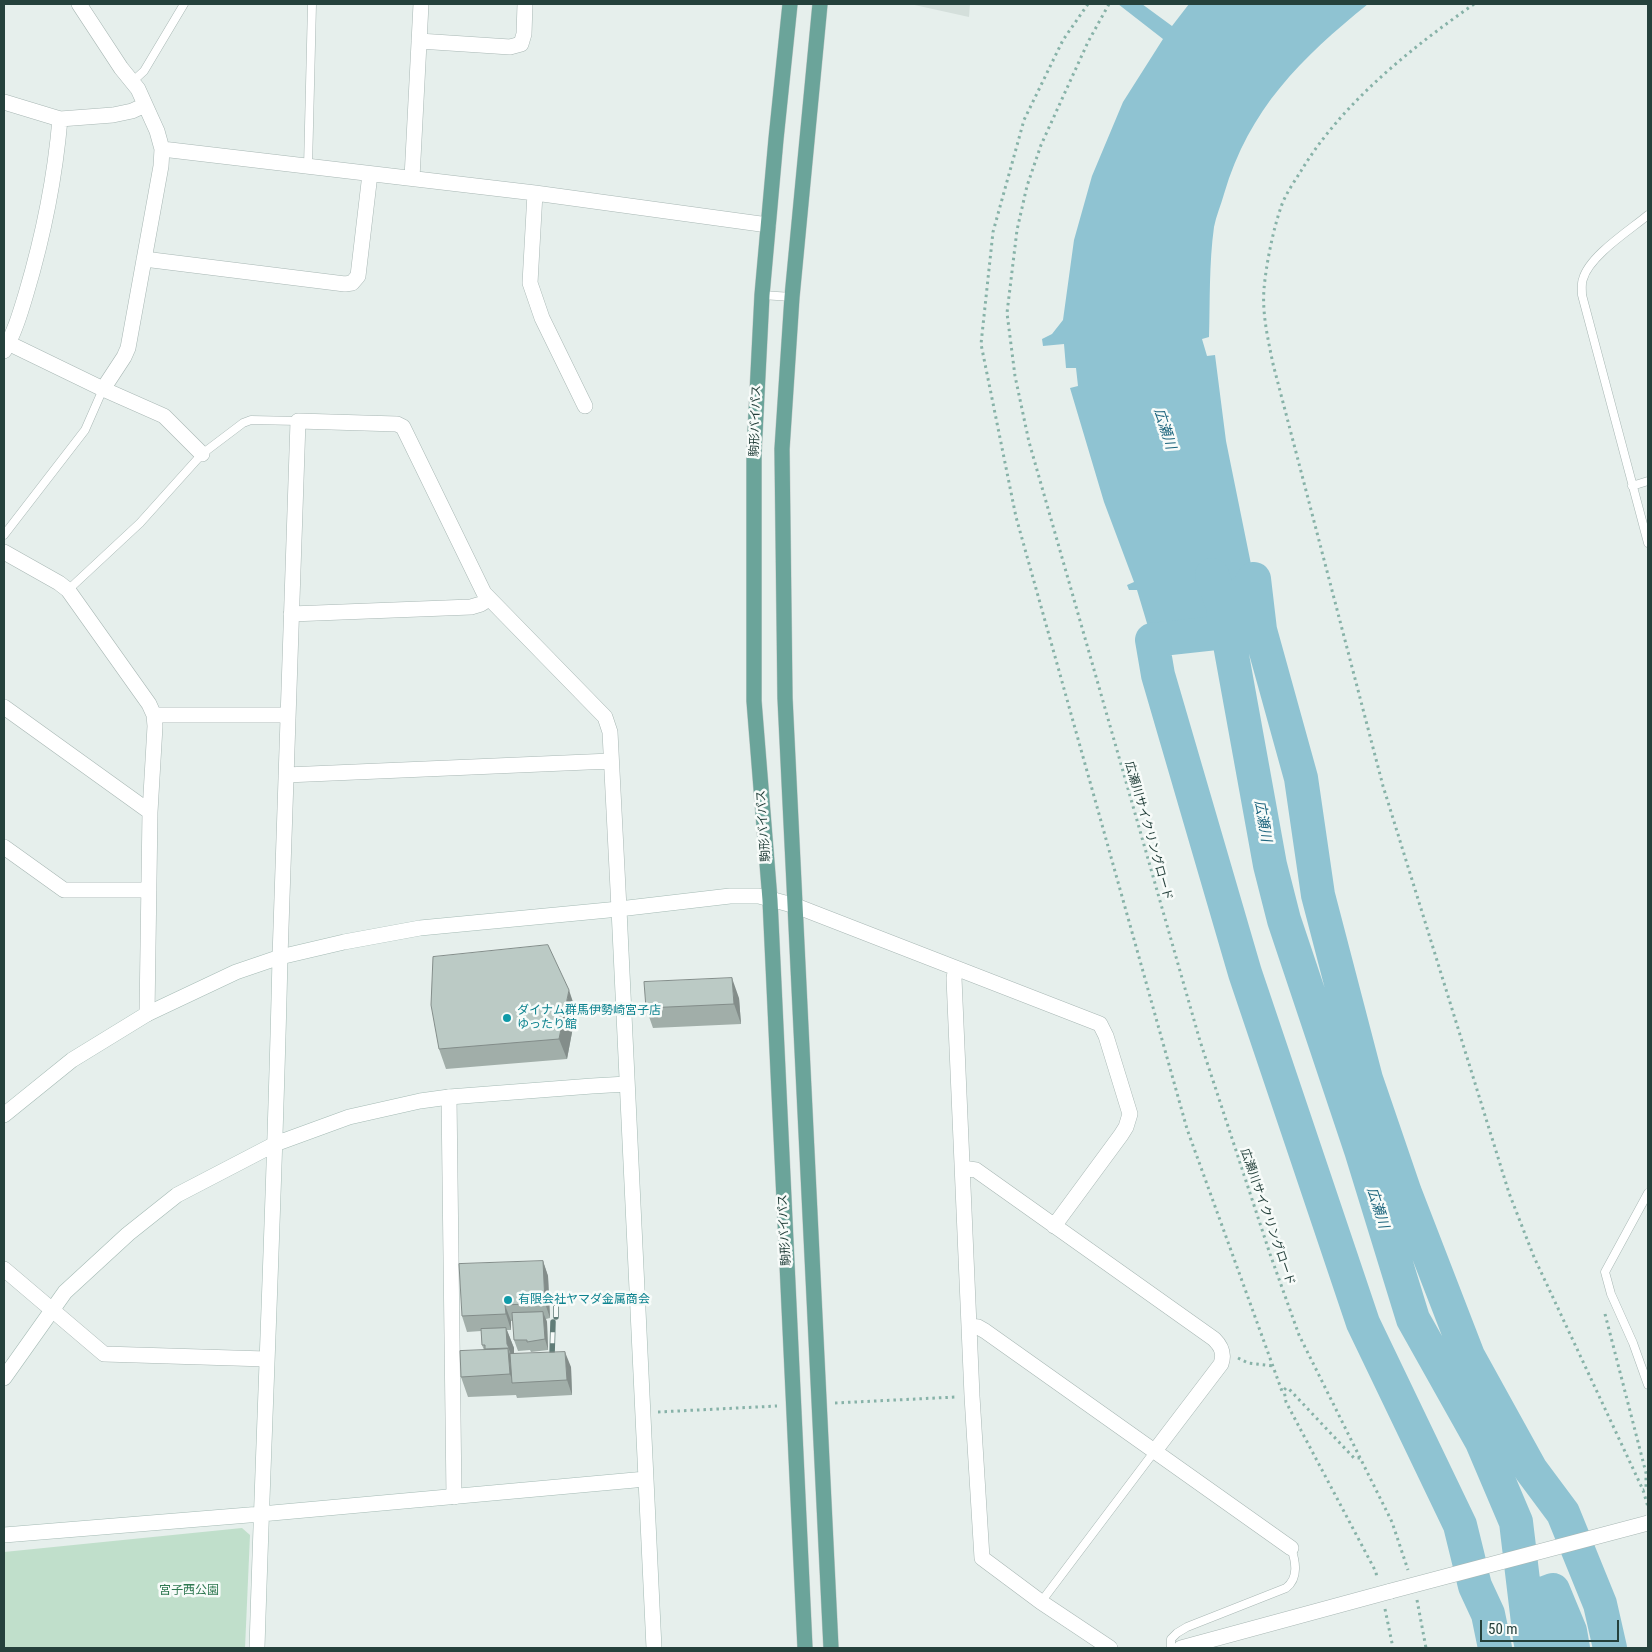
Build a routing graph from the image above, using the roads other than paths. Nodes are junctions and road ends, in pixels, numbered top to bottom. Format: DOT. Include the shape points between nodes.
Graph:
graph roads {
  1 [pos="79,4"];
  2 [pos="184,4"];
  3 [pos="312,4"];
  4 [pos="421,4"];
  5 [pos="525,4"];
  6 [pos="790,4"];
  7 [pos="820,4"];
  8 [pos="419,41"];
  9 [pos="132,82"];
  10 [pos="4,102"];
  11 [pos="145,105"];
  12 [pos="60,118"];
  13 [pos="162,150"];
  14 [pos="308,166"];
  15 [pos="370,174"];
  16 [pos="412,178"];
  17 [pos="535,193"];
  18 [pos="1648,215"];
  19 [pos="768,225"];
  20 [pos="144,259"];
  21 [pos="762,295"];
  22 [pos="792,297"];
  23 [pos="5,345"];
  24 [pos="103,389"];
  25 [pos="586,406"];
  26 [pos="298,421"];
  27 [pos="202,454"];
  28 [pos="1648,481"];
  29 [pos="1632,486"];
  30 [pos="4,535"];
  31 [pos="1648,543"];
  32 [pos="4,552"];
  33 [pos="68,590"];
  34 [pos="489,599"];
  35 [pos="291,614"];
  36 [pos="4,707"];
  37 [pos="154,715"];
  38 [pos="288,715"];
  39 [pos="611,761"];
  40 [pos="286,775"];
  41 [pos="150,812"];
  42 [pos="4,847"];
  43 [pos="149,890"];
  44 [pos="770,900"];
  45 [pos="796,906"];
  46 [pos="619,909"];
  47 [pos="280,957"];
  48 [pos="956,968"];
  49 [pos="147,1014"];
  50 [pos="627,1084"];
  51 [pos="450,1097"];
  52 [pos="4,1115"];
  53 [pos="274,1144"];
  54 [pos="963,1168"];
  55 [pos="1648,1193"];
  56 [pos="1054,1226"];
  57 [pos="4,1269"];
  58 [pos="52,1310"];
  59 [pos="970,1326"];
  60 [pos="266,1359"];
  61 [pos="4,1378"];
  62 [pos="1648,1385"];
  63 [pos="1154,1452"];
  64 [pos="646,1479"];
  65 [pos="454,1497"];
  66 [pos="261,1514"];
  67 [pos="1648,1523"];
  68 [pos="4,1535"];
  69 [pos="1291,1548"];
  70 [pos="1041,1602"];
  71 [pos="257,1648"];
  72 [pos="654,1648"];
  73 [pos="805,1648"];
  74 [pos="831,1648"];
  75 [pos="1110,1648"];
  76 [pos="1171,1648"];
  77 [pos="1180,1648"];
  1 -- 9 [label="street"];
  2 -- 9 [label="lane" via="144,72"];
  3 -- 14 [label="lane"];
  4 -- 8 [label="street"];
  5 -- 8 [label="street" via="521,44 510,47"];
  6 -- 19 [label="main road, 駒形バイパス"];
  7 -- 22 [label="main road"];
  8 -- 16 [label="street"];
  9 -- 11 [label="street"];
  10 -- 12 [label="street"];
  11 -- 12 [label="street" via="113,115"];
  11 -- 13 [label="street"];
  12 -- 23 [label="street" via="57,159 33,269 15,328"];
  13 -- 14 [label="street"];
  13 -- 20 [label="street"];
  14 -- 15 [label="street"];
  15 -- 16 [label="street"];
  15 -- 20 [label="street" via="358,276 352,282 345,284"];
  16 -- 17 [label="street"];
  17 -- 19 [label="street"];
  17 -- 25 [label="street" via="530,283 542,318"];
  18 -- 29 [label="lane" via="1597,256 1582,280 1582,294"];
  19 -- 21 [label="main road, 駒形バイパス"];
  20 -- 24 [label="street" via="128,348"];
  21 -- 22 [label="lane"];
  21 -- 44 [label="main road, 駒形バイパス" via="754,453 754,701"];
  22 -- 45 [label="main road" via="782,459 785,698"];
  23 -- 24 [label="street"];
  24 -- 27 [label="street" via="164,416"];
  24 -- 30 [label="lane" via="85,430"];
  26 -- 27 [label="lane" via="251,420"];
  26 -- 34 [label="street" via="397,424 403,427 480,588"];
  26 -- 35 [label="street"];
  27 -- 33 [label="lane" via="140,523"];
  28 -- 29 [label="lane"];
  29 -- 31 [label="lane"];
  32 -- 33 [label="street"];
  33 -- 37 [label="street"];
  34 -- 35 [label="street" via="471,607"];
  34 -- 39 [label="street" via="605,717 610,732"];
  35 -- 38 [label="street"];
  36 -- 41 [label="street"];
  37 -- 38 [label="street"];
  37 -- 41 [label="street"];
  38 -- 40 [label="street"];
  39 -- 40 [label="street"];
  39 -- 46 [label="street"];
  40 -- 47 [label="street"];
  41 -- 43 [label="street"];
  42 -- 43 [label="street" via="64,890"];
  43 -- 49 [label="street"];
  44 -- 45 [label="street"];
  44 -- 46 [label="street" via="759,896 730,896"];
  44 -- 73 [label="main road, 駒形バイパス"];
  45 -- 48 [label="street"];
  45 -- 74 [label="main road"];
  46 -- 47 [label="street" via="420,928"];
  46 -- 50 [label="street"];
  47 -- 49 [label="street" via="236,972"];
  47 -- 53 [label="street"];
  48 -- 54 [label="street"];
  48 -- 56 [label="street" via="1093,1020 1100,1024 1106,1036 1130,1114 1129,1120"];
  49 -- 52 [label="street" via="72,1060"];
  50 -- 51 [label="street"];
  50 -- 64 [label="street"];
  51 -- 53 [label="street" via="349,1117"];
  51 -- 65 [label="street"];
  53 -- 58 [label="street" via="177,1195 128,1234 65,1292"];
  53 -- 60 [label="street"];
  54 -- 56 [label="street" via="976,1170"];
  54 -- 59 [label="street"];
  55 -- 62 [label="lane" via="1605,1272"];
  56 -- 63 [label="street" via="1220,1345 1221,1364"];
  57 -- 58 [label="street"];
  58 -- 60 [label="street" via="104,1354"];
  58 -- 61 [label="street"];
  59 -- 63 [label="street" via="985,1331"];
  59 -- 70 [label="street" via="982,1558"];
  60 -- 66 [label="street"];
  63 -- 69 [label="street"];
  63 -- 70 [label="lane"];
  64 -- 65 [label="street"];
  64 -- 72 [label="street"];
  65 -- 66 [label="street"];
  66 -- 68 [label="street"];
  66 -- 71 [label="street"];
  67 -- 77 [label="street, bridge"];
  69 -- 76 [label="lane" via="1295,1560 1291,1584 1187,1627 1171,1639"];
  70 -- 75 [label="street"];
}
